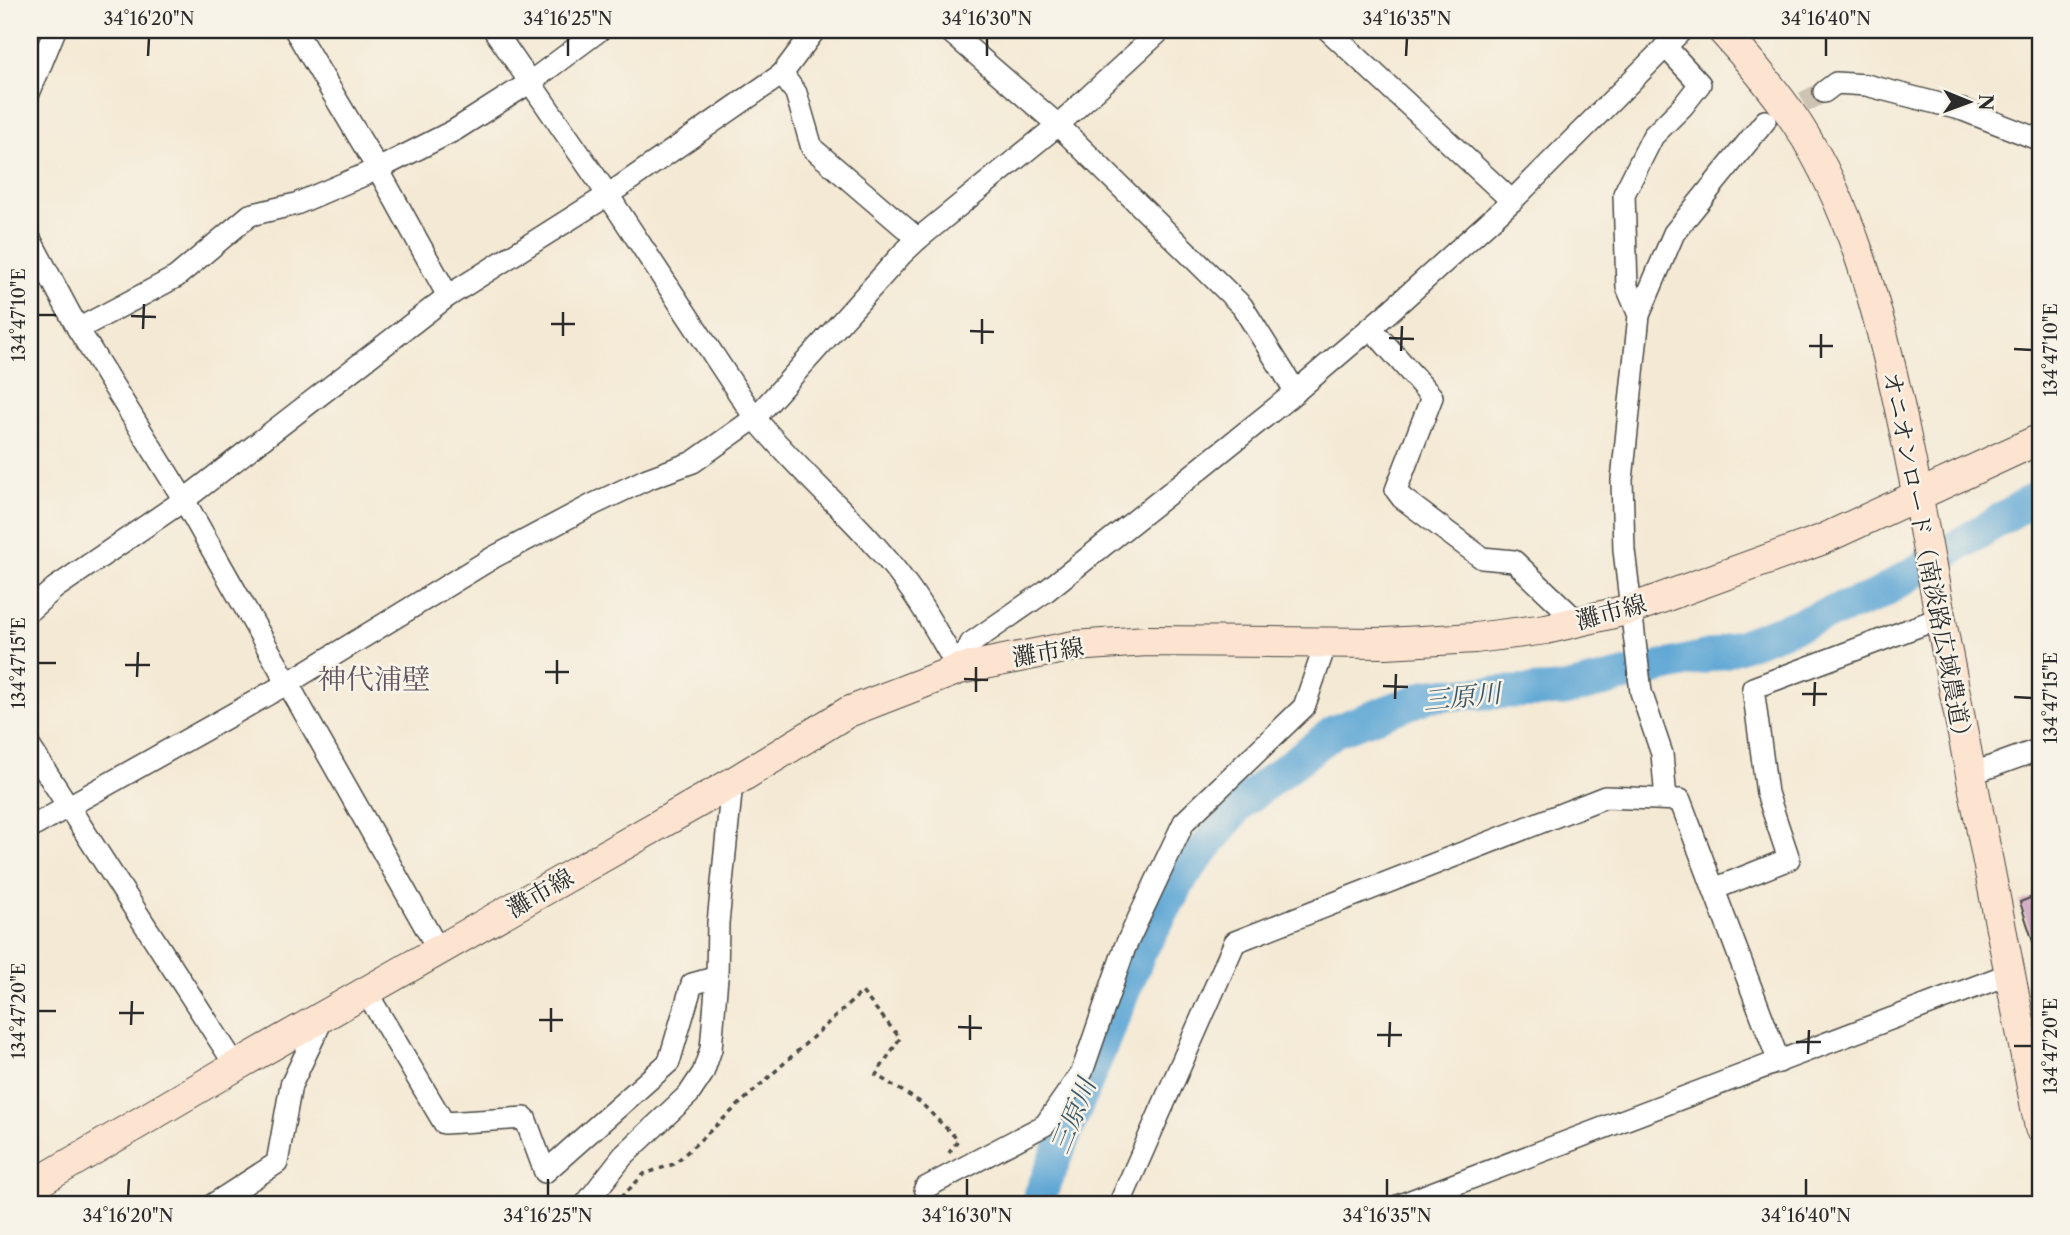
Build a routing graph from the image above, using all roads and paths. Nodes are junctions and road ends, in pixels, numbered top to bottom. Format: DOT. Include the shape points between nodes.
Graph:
graph roads {
  1 [pos="55,30"];
  2 [pos="295,30"];
  3 [pos="494,30"];
  4 [pos="600,30"];
  5 [pos="814,30"];
  6 [pos="948,30"];
  7 [pos="1161,30"];
  8 [pos="1328,30"];
  9 [pos="1682,30"];
  10 [pos="1722,30"];
  11 [pos="1665,46"];
  12 [pos="782,74"];
  13 [pos="529,83"];
  14 [pos="30,91"];
  15 [pos="1824,92"];
  16 [pos="1765,121"];
  17 [pos="1058,125"];
  18 [pos="2040,140"];
  19 [pos="378,169"];
  20 [pos="608,195"];
  21 [pos="1512,201"];
  22 [pos="30,239"];
  23 [pos="918,239"];
  24 [pos="448,296"];
  25 [pos="1639,315"];
  26 [pos="1371,328"];
  27 [pos="78,329"];
  28 [pos="1296,392"];
  29 [pos="755,418"];
  30 [pos="2040,439"];
  31 [pos="1919,495"];
  32 [pos="184,500"];
  33 [pos="1939,609"];
  34 [pos="30,610"];
  35 [pos="1631,616"];
  36 [pos="1577,621"];
  37 [pos="1326,643"];
  38 [pos="959,669"];
  39 [pos="288,683"];
  40 [pos="30,747"];
  41 [pos="2040,749"];
  42 [pos="1971,774"];
  43 [pos="732,783"];
  44 [pos="1667,799"];
  45 [pos="68,806"];
  46 [pos="30,828"];
  47 [pos="1714,889"];
  48 [pos="439,951"];
  49 [pos="2010,974"];
  50 [pos="717,977"];
  51 [pos="367,993"];
  52 [pos="323,1018"];
  53 [pos="1779,1062"];
  54 [pos="236,1066"];
  55 [pos="2040,1128"];
  56 [pos="945,1159"];
  57 [pos="30,1187"];
  58 [pos="925,1188"];
  59 [pos="1437,1199"];
  60 [pos="212,1205"];
  61 [pos="585,1205"];
  62 [pos="614,1205"];
  63 [pos="1119,1205"];
  64 [pos="1400,1205"];
  1 -- 14 [label="street"];
  2 -- 19 [label="street"];
  3 -- 13 [label="street"];
  4 -- 13 [label="street"];
  5 -- 12 [label="street"];
  6 -- 17 [label="street"];
  7 -- 17 [label="street"];
  8 -- 21 [label="street"];
  9 -- 11 [label="street"];
  10 -- 31 [label="main road, オニオンロード（南淡路広域農道）" via="1756,67 1798,126 1835,194 1880,319"];
  11 -- 21 [label="street"];
  11 -- 25 [label="street" via="1700,84 1653,136 1624,194 1627,287"];
  12 -- 20 [label="street"];
  12 -- 23 [label="street" via="796,93 812,148"];
  13 -- 19 [label="street" via="454,130"];
  13 -- 20 [label="street"];
  15 -- 18 [label="street" via="1836,83 1866,85 1963,110"];
  16 -- 25 [label="street" via="1674,233"];
  17 -- 23 [label="street"];
  17 -- 28 [label="street" via="1242,306"];
  19 -- 24 [label="street"];
  19 -- 27 [label="street" via="296,204 250,215 176,277"];
  20 -- 24 [label="street"];
  20 -- 29 [label="street"];
  21 -- 26 [label="street"];
  22 -- 27 [label="street"];
  23 -- 29 [label="street"];
  24 -- 32 [label="street"];
  25 -- 35 [label="street" via="1622,480"];
  26 -- 28 [label="street"];
  26 -- 36 [label="street" via="1432,397 1396,490 1482,558 1514,561"];
  27 -- 32 [label="street"];
  28 -- 38 [label="street" via="1046,591 971,643"];
  29 -- 38 [label="street" via="908,586"];
  29 -- 39 [label="street" via="693,462 594,504 494,557"];
  30 -- 31 [label="main road, 灘市線"];
  31 -- 33 [label="main road, オニオンロード（南淡路広域農道）"];
  31 -- 35 [label="main road, 灘市線" via="1821,540"];
  32 -- 34 [label="street"];
  32 -- 39 [label="street"];
  33 -- 42 [label="main road, オニオンロード（南淡路広域農道）"];
  33 -- 47 [label="street" via="1753,688 1768,793 1789,859"];
  35 -- 36 [label="main road, 灘市線"];
  35 -- 44 [label="street" via="1641,692 1662,754"];
  36 -- 37 [label="main road, 灘市線" via="1475,638"];
  37 -- 38 [label="main road, 灘市線" via="1147,641 1074,646"];
  37 -- 58 [label="street" via="1304,707 1184,822 1125,947 1082,1072 1045,1125"];
  38 -- 43 [label="main road, 灘市線" via="848,712"];
  39 -- 45 [label="street"];
  39 -- 48 [label="street"];
  40 -- 45 [label="street"];
  41 -- 42 [label="street"];
  42 -- 49 [label="main road, オニオンロード（南淡路広域農道）"];
  43 -- 48 [label="main road, 灘市線"];
  43 -- 50 [label="street"];
  44 -- 47 [label="street" via="1680,800"];
  44 -- 63 [label="street" via="1605,797 1235,942"];
  45 -- 46 [label="street"];
  45 -- 54 [label="street"];
  47 -- 53 [label="street"];
  48 -- 51 [label="main road, 灘市線"];
  49 -- 53 [label="street"];
  49 -- 55 [label="main road, オニオンロード（南淡路広域農道）"];
  50 -- 51 [label="street" via="692,984 669,1062 545,1172 525,1118 444,1123"];
  50 -- 61 [label="street" via="711,1049 703,1073 689,1094 623,1156"];
  51 -- 52 [label="main road, 灘市線"];
  52 -- 54 [label="main road, 灘市線"];
  52 -- 60 [label="street" via="291,1084 277,1164"];
  53 -- 59 [label="street"];
  54 -- 57 [label="main road, 灘市線"];
  56 -- 62 [label="path" via="958,1140 920,1102 876,1075 900,1038 862,992 674,1164 644,1174"];
  59 -- 64 [label="street"];
}
